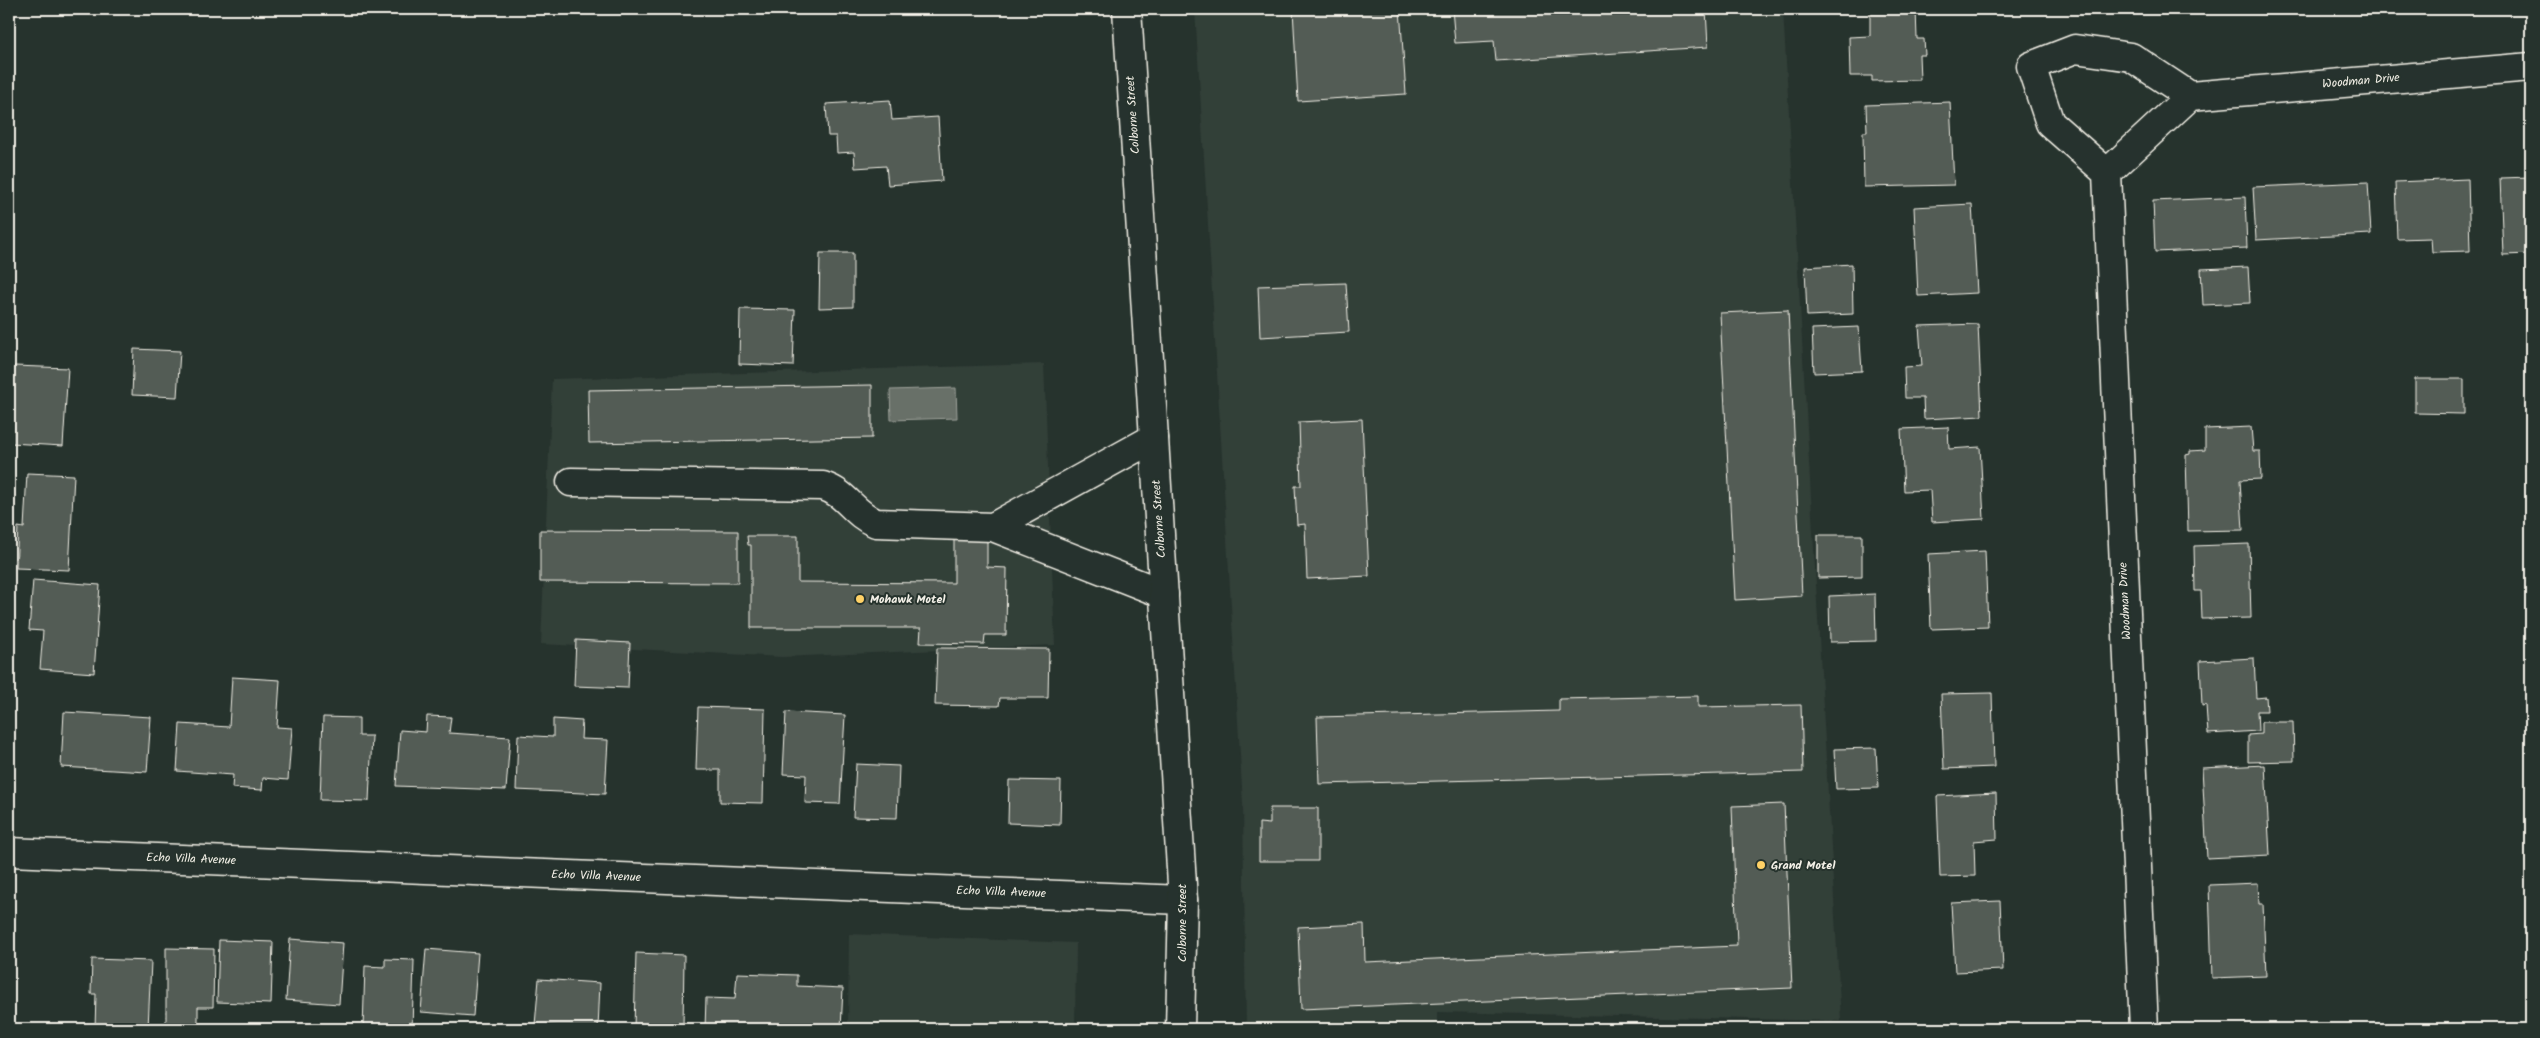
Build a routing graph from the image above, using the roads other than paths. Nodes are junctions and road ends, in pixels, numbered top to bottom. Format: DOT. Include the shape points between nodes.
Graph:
graph roads {
  1 [pos="1127,9"];
  2 [pos="2531,67"];
  3 [pos="2190,96"];
  4 [pos="2106,173"];
  5 [pos="1154,438"];
  6 [pos="572,482"];
  7 [pos="994,528"];
  8 [pos="1164,594"];
  9 [pos="9,852"];
  10 [pos="1183,900"];
  11 [pos="1180,1029"];
  12 [pos="2144,1029"];
  1 -- 5 [label="street, Colborne Street"];
  2 -- 3 [label="street, Woodman Drive"];
  3 -- 4 [label="street"];
  3 -- 4 [label="street" via="2131,57 2075,49 2031,66 2050,123"];
  4 -- 12 [label="street, Woodman Drive"];
  5 -- 7 [label="street"];
  5 -- 8 [label="street, Colborne Street"];
  6 -- 7 [label="street" via="823,486 837,490 860,514 876,523"];
  7 -- 8 [label="street"];
  8 -- 10 [label="street, Colborne Street"];
  9 -- 10 [label="street, Echo Villa Avenue"];
  10 -- 11 [label="street, Colborne Street"];
}
